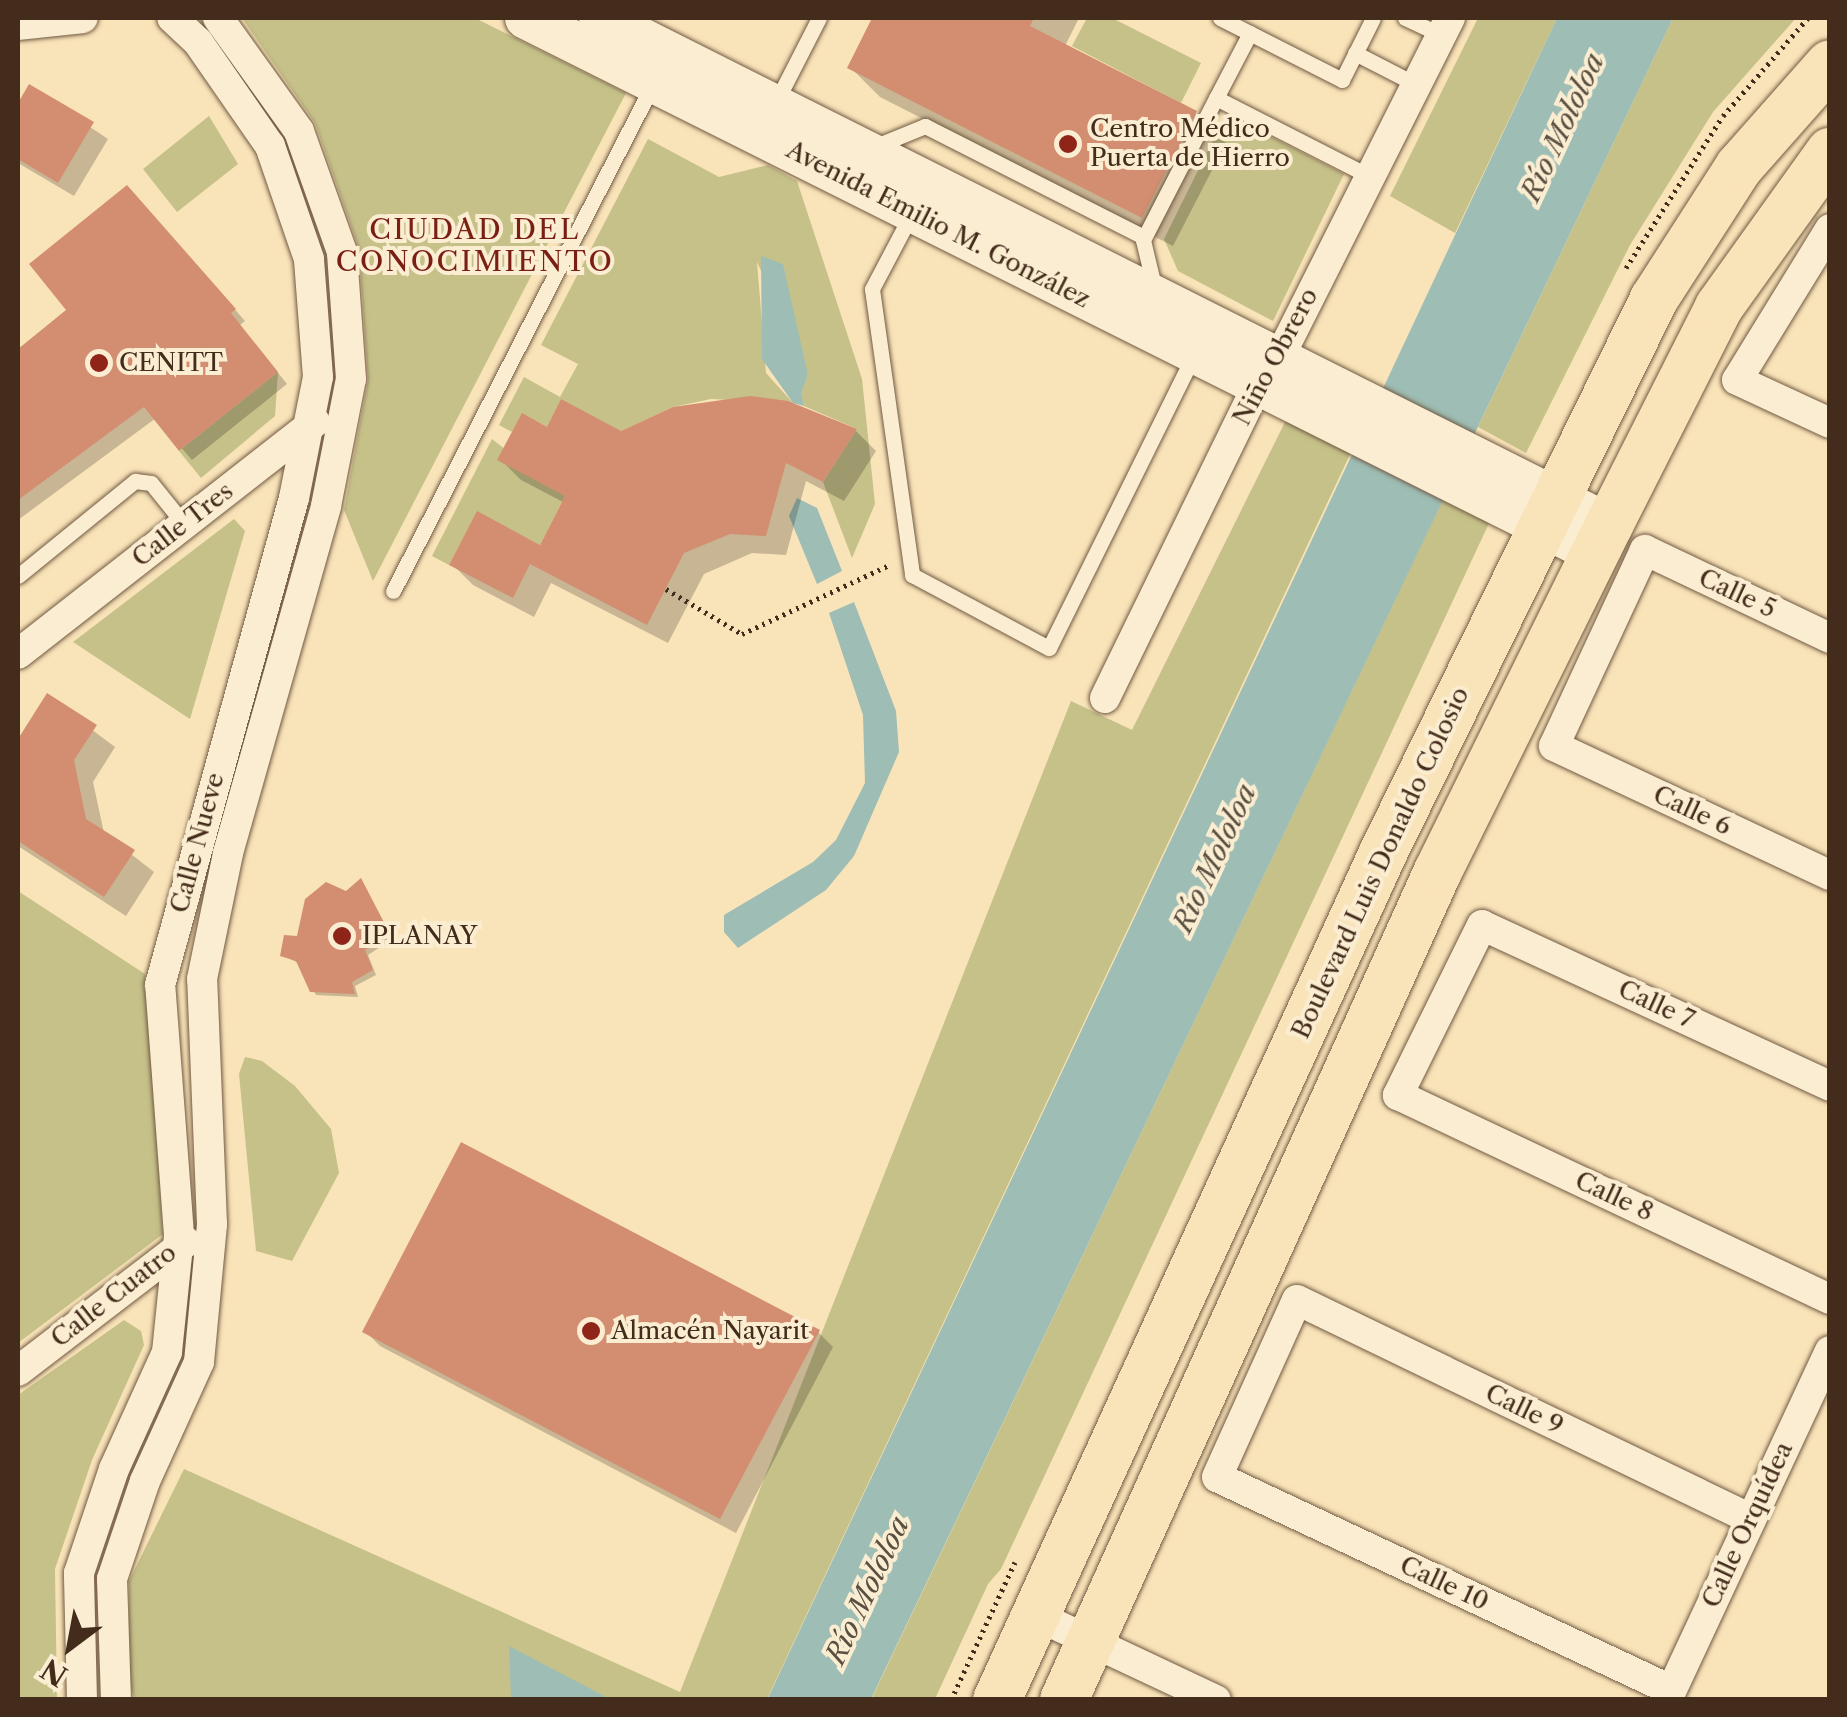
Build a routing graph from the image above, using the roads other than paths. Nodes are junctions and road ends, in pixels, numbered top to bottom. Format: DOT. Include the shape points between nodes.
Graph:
graph roads {
  1 [pos="83,18"];
  2 [pos="172,18"];
  3 [pos="218,18"];
  4 [pos="526,18"];
  5 [pos="600,18"];
  6 [pos="819,18"];
  7 [pos="1220,18"];
  8 [pos="1373,18"];
  9 [pos="1405,18"];
  10 [pos="28,22"];
  11 [pos="1445,26"];
  12 [pos="1250,33"];
  13 [pos="1355,53"];
  14 [pos="1830,64"];
  15 [pos="661,67"];
  16 [pos="1415,84"];
  17 [pos="1216,98"];
  18 [pos="774,106"];
  19 [pos="864,151"];
  20 [pos="1830,152"];
  21 [pos="1368,176"];
  22 [pos="920,198"];
  23 [pos="1830,229"];
  24 [pos="1143,240"];
  25 [pos="1158,299"];
  26 [pos="1195,354"];
  27 [pos="1268,373"];
  28 [pos="348,396"];
  29 [pos="1830,423"];
  30 [pos="308,427"];
  31 [pos="1550,512"];
  32 [pos="184,524"];
  33 [pos="1617,542"];
  34 [pos="18,576"];
  35 [pos="393,591"];
  36 [pos="1830,638"];
  37 [pos="18,654"];
  38 [pos="1106,698"];
  39 [pos="1830,876"];
  40 [pos="1830,1086"];
  41 [pos="1398,1096"];
  42 [pos="212,1224"];
  43 [pos="177,1247"];
  44 [pos="1298,1300"];
  45 [pos="1830,1300"];
  46 [pos="1830,1350"];
  47 [pos="18,1371"];
  48 [pos="1751,1520"];
  49 [pos="1035,1615"];
  50 [pos="1091,1642"];
  51 [pos="1669,1695"];
  52 [pos="82,1700"];
  53 [pos="116,1700"];
  54 [pos="997,1700"];
  55 [pos="1064,1700"];
  56 [pos="1216,1700"];
  1 -- 10 [label="street"];
  2 -- 30 [label="street, Calle Nueve" via="198,42 270,146 309,258 318,376"];
  3 -- 28 [label="street, Calle Nueve" via="299,131 342,252"];
  4 -- 15 [label="main road, Avenida Emilio M. González"];
  5 -- 15 [label="main road, Avenida Emilio M. González"];
  6 -- 18 [label="lane"];
  7 -- 12 [label="lane"];
  8 -- 13 [label="lane"];
  9 -- 11 [label="lane"];
  11 -- 16 [label="street, Niño Obrero"];
  12 -- 13 [label="lane" via="1342,80"];
  12 -- 17 [label="lane"];
  13 -- 16 [label="lane"];
  14 -- 31 [label="main road, Boulevard Luis Donaldo Colosio" via="1739,167 1654,299"];
  15 -- 18 [label="main road, Avenida Emilio M. González"];
  15 -- 22 [label="main road, Avenida Emilio M. González"];
  15 -- 35 [label="lane"];
  16 -- 21 [label="street, Niño Obrero"];
  17 -- 21 [label="lane"];
  17 -- 24 [label="lane"];
  18 -- 19 [label="main road, Avenida Emilio M. González"];
  19 -- 22 [label="main road, Avenida Emilio M. González"];
  19 -- 24 [label="lane" via="926,126"];
  20 -- 33 [label="main road" via="1719,307"];
  21 -- 27 [label="street, Niño Obrero"];
  22 -- 25 [label="main road, Avenida Emilio M. González"];
  22 -- 26 [label="main road, Avenida Emilio M. González"];
  22 -- 26 [label="lane" via="872,289 912,576 1049,648"];
  23 -- 29 [label="street" via="1737,380"];
  24 -- 25 [label="lane"];
  25 -- 27 [label="main road, Avenida Emilio M. González"];
  26 -- 27 [label="main road, Avenida Emilio M. González"];
  27 -- 31 [label="main road, Avenida Emilio M. González"];
  27 -- 38 [label="street, Niño Obrero"];
  28 -- 30 [label="street, Calle Tres"];
  28 -- 42 [label="street, Calle Nueve" via="326,506 228,853 200,996"];
  30 -- 32 [label="street, Calle Tres"];
  30 -- 43 [label="street, Calle Nueve" via="160,985"];
  31 -- 33 [label="main road, Avenida Emilio M. González"];
  31 -- 49 [label="main road, Boulevard Luis Donaldo Colosio" via="1383,853"];
  32 -- 34 [label="lane" via="151,483 135,481"];
  32 -- 37 [label="street, Calle Tres"];
  33 -- 36 [label="street, Calle 5"];
  33 -- 39 [label="street, Calle 6" via="1554,746"];
  33 -- 50 [label="main road" via="1430,889"];
  40 -- 41 [label="street, Calle 7" via="1482,925"];
  41 -- 45 [label="street, Calle 8"];
  42 -- 43 [label="street, Calle Cuatro"];
  42 -- 53 [label="street, Calle Nueve" via="199,1362 144,1480 112,1579"];
  43 -- 47 [label="street, Calle Cuatro"];
  43 -- 52 [label="street, Calle Nueve" via="167,1352 114,1468 79,1573"];
  44 -- 48 [label="street, Calle 9"];
  44 -- 51 [label="street, Calle 10" via="1218,1477"];
  46 -- 48 [label="street, Calle Orquídea"];
  48 -- 51 [label="street, Calle Orquídea"];
  49 -- 50 [label="street"];
  49 -- 54 [label="main road, Boulevard Luis Donaldo Colosio"];
  50 -- 55 [label="main road"];
  50 -- 56 [label="street"];
}
